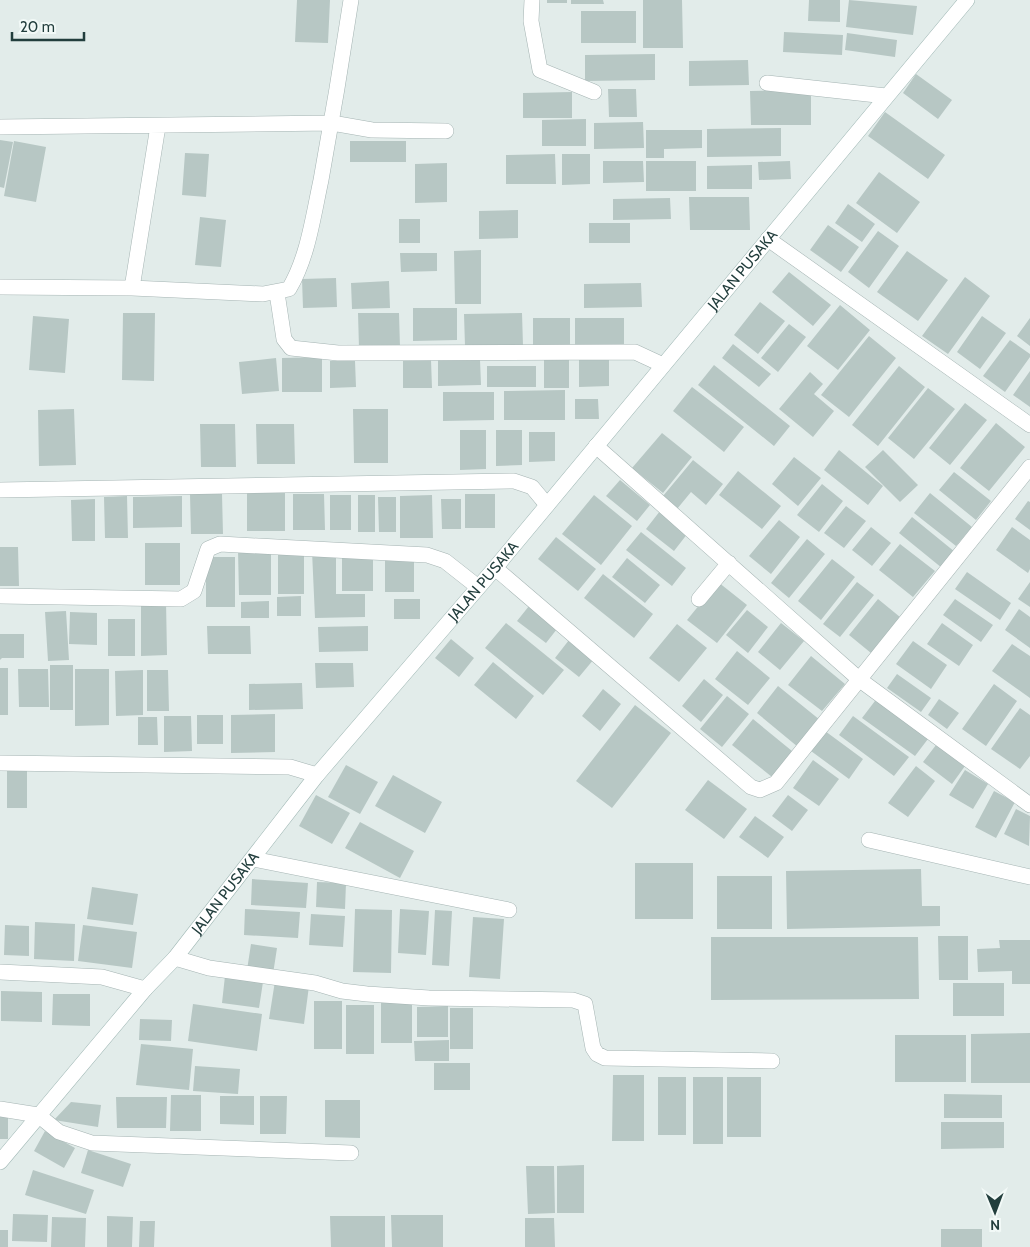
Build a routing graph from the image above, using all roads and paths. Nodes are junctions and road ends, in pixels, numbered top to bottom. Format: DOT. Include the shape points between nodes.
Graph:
graph roads {
  1 [pos="352,0"];
  2 [pos="532,0"];
  3 [pos="967,0"];
  4 [pos="767,83"];
  5 [pos="594,92"];
  6 [pos="886,96"];
  7 [pos="332,124"];
  8 [pos="158,126"];
  9 [pos="0,127"];
  10 [pos="446,131"];
  11 [pos="768,239"];
  12 [pos="0,287"];
  13 [pos="132,288"];
  14 [pos="277,293"];
  15 [pos="663,365"];
  16 [pos="1030,424"];
  17 [pos="596,446"];
  18 [pos="1030,467"];
  19 [pos="0,490"];
  20 [pos="547,505"];
  21 [pos="728,563"];
  22 [pos="495,568"];
  23 [pos="478,587"];
  24 [pos="0,596"];
  25 [pos="699,599"];
  26 [pos="860,680"];
  27 [pos="0,763"];
  28 [pos="317,774"];
  29 [pos="1030,805"];
  30 [pos="869,840"];
  31 [pos="252,858"];
  32 [pos="1030,877"];
  33 [pos="509,910"];
  34 [pos="175,958"];
  35 [pos="0,972"];
  36 [pos="145,989"];
  37 [pos="772,1061"];
  38 [pos="0,1109"];
  39 [pos="38,1115"];
  40 [pos="351,1153"];
  41 [pos="0,1162"];
  1 -- 7 [label="street"];
  2 -- 5 [label="street" via="531,21 540,70"];
  3 -- 6 [label="street, JALAN PUSAKA"];
  4 -- 6 [label="street"];
  6 -- 11 [label="street, JALAN PUSAKA"];
  7 -- 8 [label="street"];
  7 -- 10 [label="street" via="372,130"];
  7 -- 14 [label="street" via="310,232 295,279 289,289"];
  8 -- 9 [label="street"];
  8 -- 13 [label="street"];
  11 -- 15 [label="street, JALAN PUSAKA"];
  11 -- 16 [label="street"];
  12 -- 13 [label="street"];
  13 -- 14 [label="street"];
  14 -- 15 [label="street" via="279,322 290,348 338,353 635,352"];
  15 -- 17 [label="street, JALAN PUSAKA"];
  17 -- 20 [label="street, JALAN PUSAKA"];
  17 -- 21 [label="street"];
  18 -- 26 [label="street"];
  19 -- 20 [label="street" via="514,481 532,487"];
  20 -- 22 [label="street, JALAN PUSAKA"];
  21 -- 25 [label="street"];
  21 -- 26 [label="street"];
  22 -- 23 [label="street, JALAN PUSAKA"];
  22 -- 26 [label="street" via="751,788 760,790 776,783"];
  23 -- 24 [label="street" via="446,561 427,555 220,544 208,549 194,591 181,599"];
  23 -- 28 [label="street, JALAN PUSAKA"];
  26 -- 29 [label="street"];
  27 -- 28 [label="street" via="290,767"];
  28 -- 31 [label="street, JALAN PUSAKA"];
  30 -- 32 [label="street"];
  31 -- 33 [label="street"];
  31 -- 34 [label="street, JALAN PUSAKA"];
  34 -- 36 [label="street, JALAN PUSAKA"];
  34 -- 37 [label="street" via="209,968 367,994 573,1000 585,1004 593,1048 605,1058"];
  35 -- 36 [label="street" via="102,977"];
  36 -- 39 [label="street, JALAN PUSAKA"];
  38 -- 39 [label="street"];
  39 -- 40 [label="street" via="59,1132 92,1143"];
  39 -- 41 [label="street, JALAN PUSAKA"];
}
